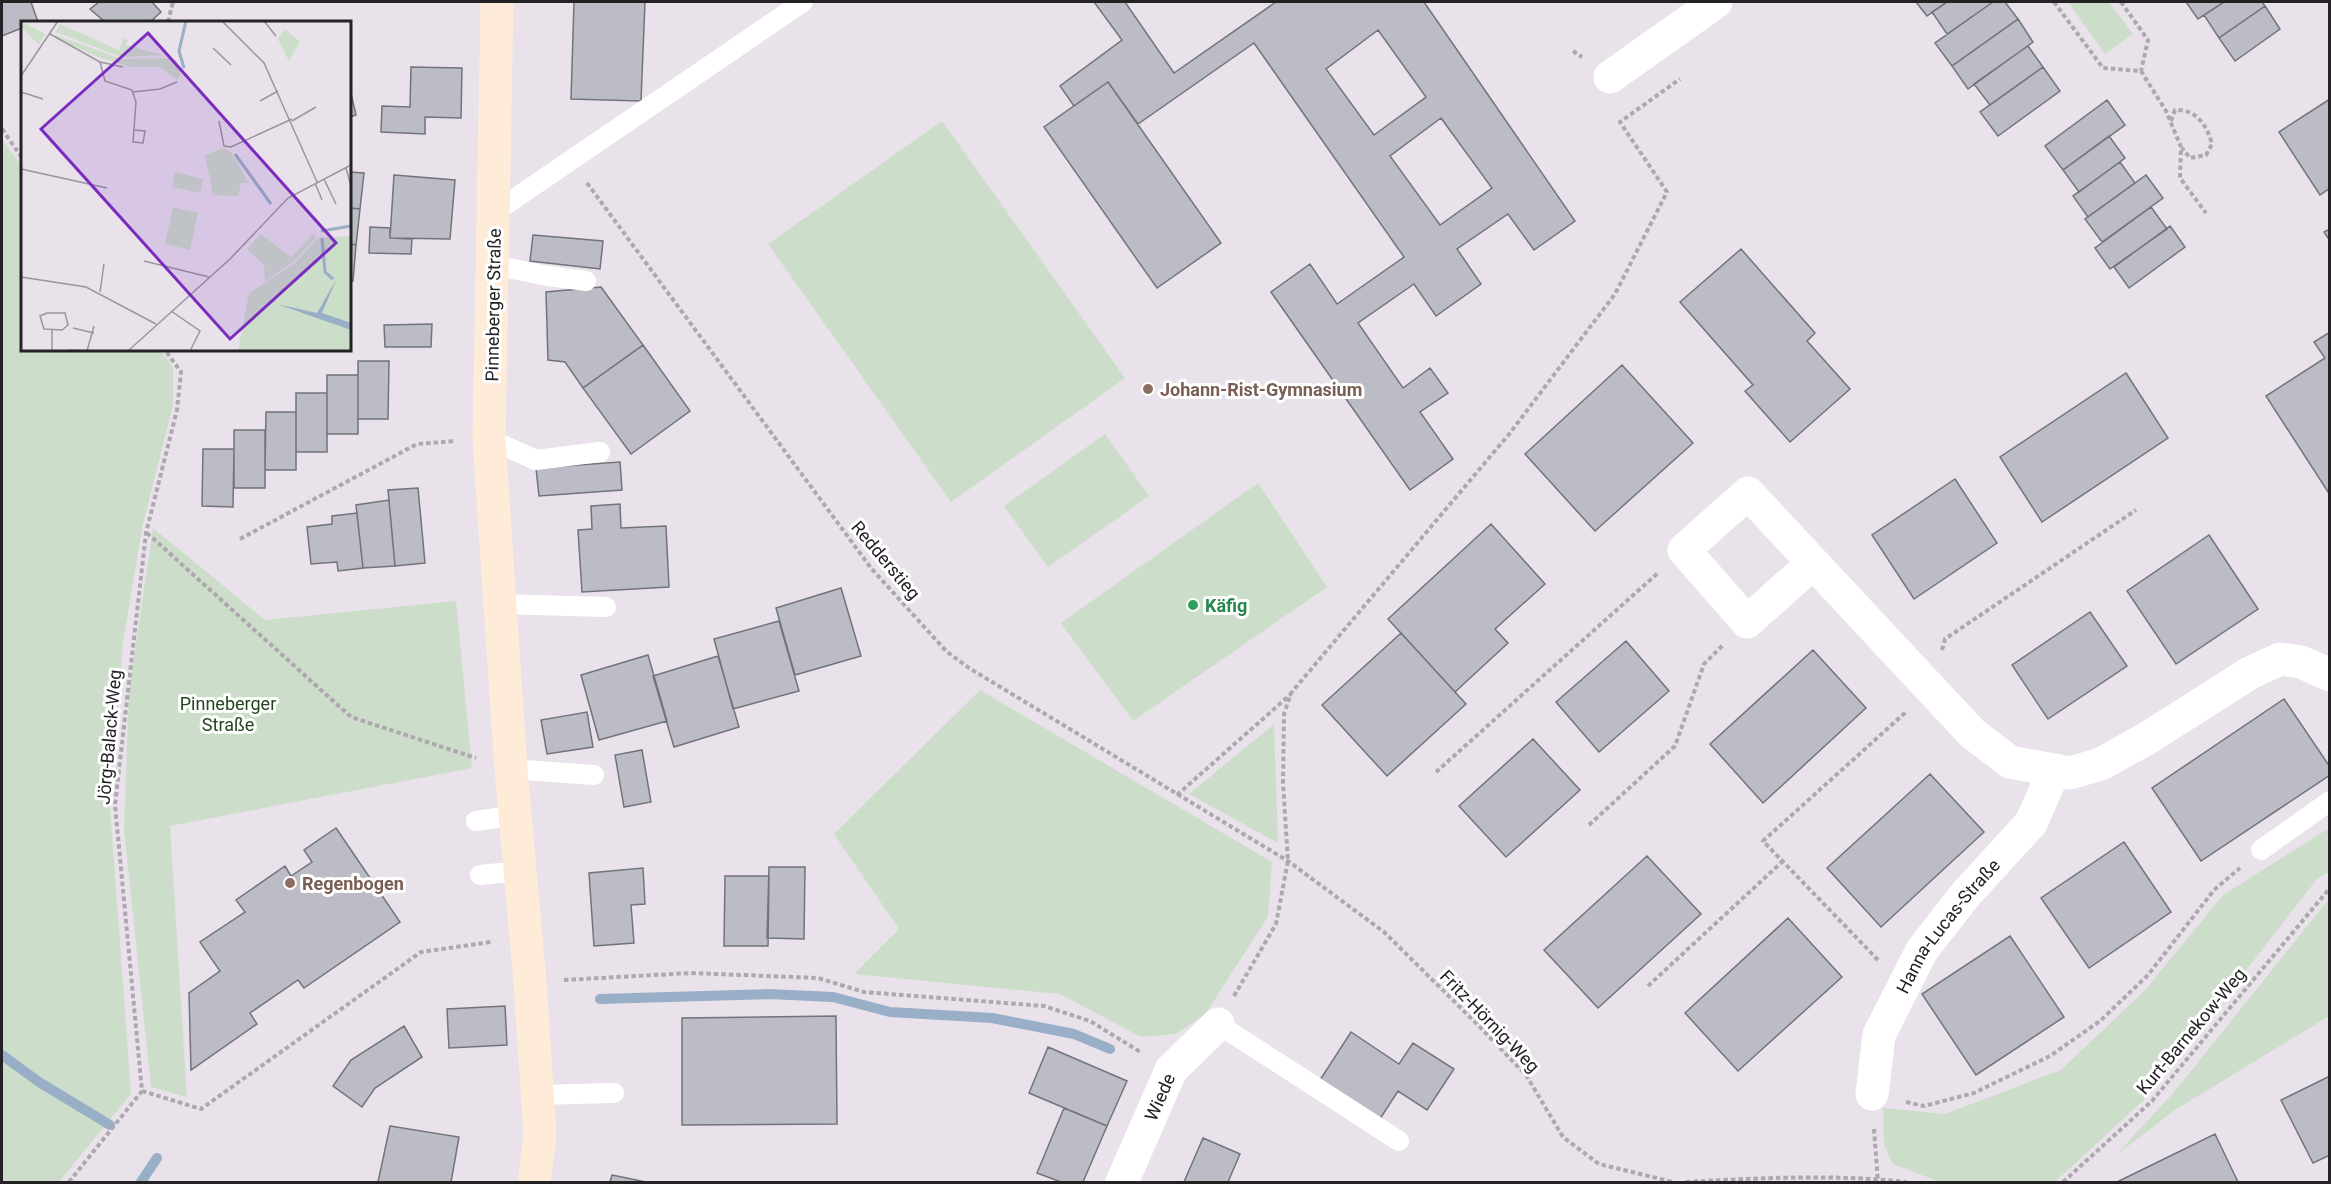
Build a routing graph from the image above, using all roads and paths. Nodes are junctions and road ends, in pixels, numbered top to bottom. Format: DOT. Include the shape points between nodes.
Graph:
graph roads {
  1 [pos="173,2"];
  2 [pos="497,2"];
  3 [pos="803,2"];
  4 [pos="1716,2"];
  5 [pos="2054,2"];
  6 [pos="2121,2"];
  7 [pos="168,21"];
  8 [pos="2141,71"];
  9 [pos="1610,77"];
  10 [pos="1680,79"];
  11 [pos="2171,122"];
  12 [pos="2,129"];
  13 [pos="2181,147"];
  14 [pos="21,157"];
  15 [pos="571,160"];
  16 [pos="495,212"];
  17 [pos="2206,213"];
  18 [pos="494,265"];
  19 [pos="586,281"];
  20 [pos="166,351"];
  21 [pos="489,439"];
  22 [pos="600,452"];
  23 [pos="2136,510"];
  24 [pos="146,533"];
  25 [pos="240,539"];
  26 [pos="1684,550"];
  27 [pos="1813,563"];
  28 [pos="500,604"];
  29 [pos="606,607"];
  30 [pos="1747,622"];
  31 [pos="2330,675"];
  32 [pos="1931,690"];
  33 [pos="1291,693"];
  34 [pos="511,770"];
  35 [pos="2054,771"];
  36 [pos="1436,772"];
  37 [pos="594,775"];
  38 [pos="1177,795"];
  39 [pos="2330,801"];
  40 [pos="515,815"];
  41 [pos="476,821"];
  42 [pos="1589,825"];
  43 [pos="2261,850"];
  44 [pos="1288,861"];
  45 [pos="1783,861"];
  46 [pos="520,871"];
  47 [pos="480,875"];
  48 [pos="2330,888"];
  49 [pos="525,937"];
  50 [pos="530,982"];
  51 [pos="1648,986"];
  52 [pos="1904,987"];
  53 [pos="1218,1024"];
  54 [pos="1171,1070"];
  55 [pos="142,1092"];
  56 [pos="614,1093"];
  57 [pos="1872,1094"];
  58 [pos="537,1095"];
  59 [pos="1399,1141"];
  60 [pos="1878,1181"];
  61 [pos="69,1182"];
  62 [pos="534,1182"];
  63 [pos="1122,1182"];
  64 [pos="1673,1182"];
  65 [pos="1686,1182"];
  66 [pos="1906,1182"];
  67 [pos="2063,1182"];
  1 -- 7 [label="path"];
  2 -- 16 [label="main road, Pinneberger Straße"];
  3 -- 15 [label="lane"];
  4 -- 9 [label="street"];
  5 -- 8 [label="path" via="2103,68"];
  6 -- 8 [label="path" via="2148,40"];
  8 -- 11 [label="path"];
  10 -- 33 [label="path" via="1620,123 1667,192 1615,294 1510,433"];
  11 -- 13 [label="path"];
  11 -- 13 [label="path" via="2175,110 2187,110 2209,132 2212,144 2206,155 2190,158"];
  12 -- 14 [label="path"];
  13 -- 17 [label="path" via="2180,178"];
  15 -- 16 [label="lane"];
  15 -- 38 [label="path, Redderstieg" via="871,568 946,651"];
  16 -- 18 [label="main road, Pinneberger Straße"];
  18 -- 19 [label="lane"];
  18 -- 21 [label="main road, Pinneberger Straße"];
  20 -- 24 [label="path, Jörg-Balack-Weg" via="182,372 177,410"];
  21 -- 22 [label="lane" via="536,460"];
  21 -- 25 [label="path" via="417,444"];
  21 -- 28 [label="main road, Pinneberger Straße"];
  23 -- 32 [label="path" via="1945,639"];
  24 -- 34 [label="path" via="351,717"];
  24 -- 55 [label="path, Jörg-Balack-Weg" via="115,805"];
  26 -- 27 [label="street" via="1748,493"];
  26 -- 30 [label="street"];
  26 -- 36 [label="path"];
  27 -- 30 [label="street"];
  27 -- 32 [label="street"];
  28 -- 29 [label="lane"];
  28 -- 34 [label="main road, Pinneberger Straße"];
  30 -- 42 [label="path" via="1704,664 1675,746"];
  31 -- 35 [label="street" via="2301,662 2280,659 2250,673 2101,764 2070,773"];
  32 -- 35 [label="street" via="1972,733 2010,762"];
  32 -- 45 [label="path" via="1763,841"];
  33 -- 38 [label="path"];
  33 -- 44 [label="path" via="1284,714"];
  34 -- 37 [label="lane"];
  34 -- 40 [label="main road, Pinneberger Straße"];
  35 -- 52 [label="street, Hanna-Lucas-Straße" via="2031,822 1922,950"];
  38 -- 44 [label="path, Redderstieg"];
  39 -- 43 [label="lane"];
  40 -- 41 [label="lane"];
  40 -- 46 [label="main road, Pinneberger Straße"];
  43 -- 57 [label="path" via="2214,890 2148,975 2100,1021 2050,1056 1974,1093 1924,1106"];
  44 -- 53 [label="path" via="1276,924"];
  44 -- 64 [label="path, Fritz-Hörnig-Weg" via="1384,932 1476,1023 1526,1075 1563,1137 1599,1164"];
  45 -- 51 [label="path"];
  45 -- 52 [label="path"];
  46 -- 47 [label="lane"];
  46 -- 49 [label="main road, Pinneberger Straße"];
  48 -- 67 [label="path, Kurt-Barnekow-Weg" via="2152,1101"];
  49 -- 50 [label="main road, Pinneberger Straße"];
  49 -- 55 [label="path" via="421,952 201,1109"];
  50 -- 54 [label="path" via="692,973 818,978 864,992 1044,1006 1090,1021"];
  50 -- 58 [label="main road, Pinneberger Straße"];
  52 -- 57 [label="street, Hanna-Lucas-Straße" via="1879,1035"];
  53 -- 54 [label="street, Wiede"];
  53 -- 59 [label="lane"];
  54 -- 63 [label="street, Wiede"];
  55 -- 61 [label="path"];
  56 -- 58 [label="lane"];
  57 -- 60 [label="path"];
  58 -- 62 [label="main road, Pinneberger Straße" via="540,1135"];
  60 -- 65 [label="path" via="1761,1178"];
  60 -- 66 [label="path"];
}
